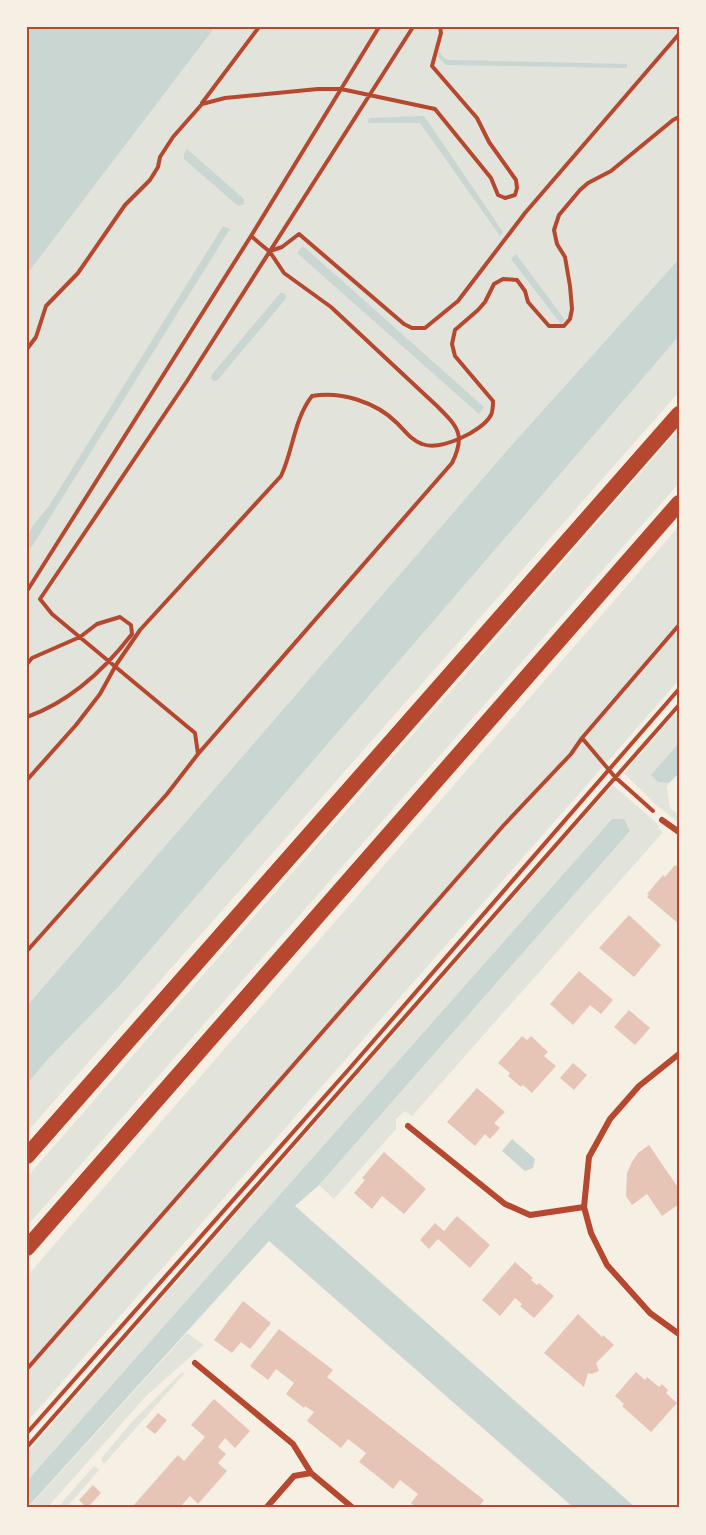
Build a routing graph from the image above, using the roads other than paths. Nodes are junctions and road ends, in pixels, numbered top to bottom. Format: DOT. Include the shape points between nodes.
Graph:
graph roads {
  1 [pos="679,414"];
  2 [pos="679,503"];
  3 [pos="662,820"];
  4 [pos="679,832"];
  5 [pos="679,1054"];
  6 [pos="408,1126"];
  7 [pos="27,1156"];
  8 [pos="584,1207"];
  9 [pos="27,1248"];
  10 [pos="679,1334"];
  11 [pos="195,1364"];
  12 [pos="311,1473"];
  13 [pos="266,1508"];
  14 [pos="353,1508"];
  1 -- 7 [label="highway"];
  2 -- 9 [label="highway"];
  3 -- 4 [label="street"];
  5 -- 8 [label="street" via="639,1086 610,1119 589,1157"];
  6 -- 8 [label="street" via="505,1204 530,1215"];
  8 -- 10 [label="street" via="591,1233 607,1265 650,1314"];
  11 -- 12 [label="street" via="293,1444"];
  12 -- 13 [label="street" via="294,1476"];
  12 -- 14 [label="street"];
}
